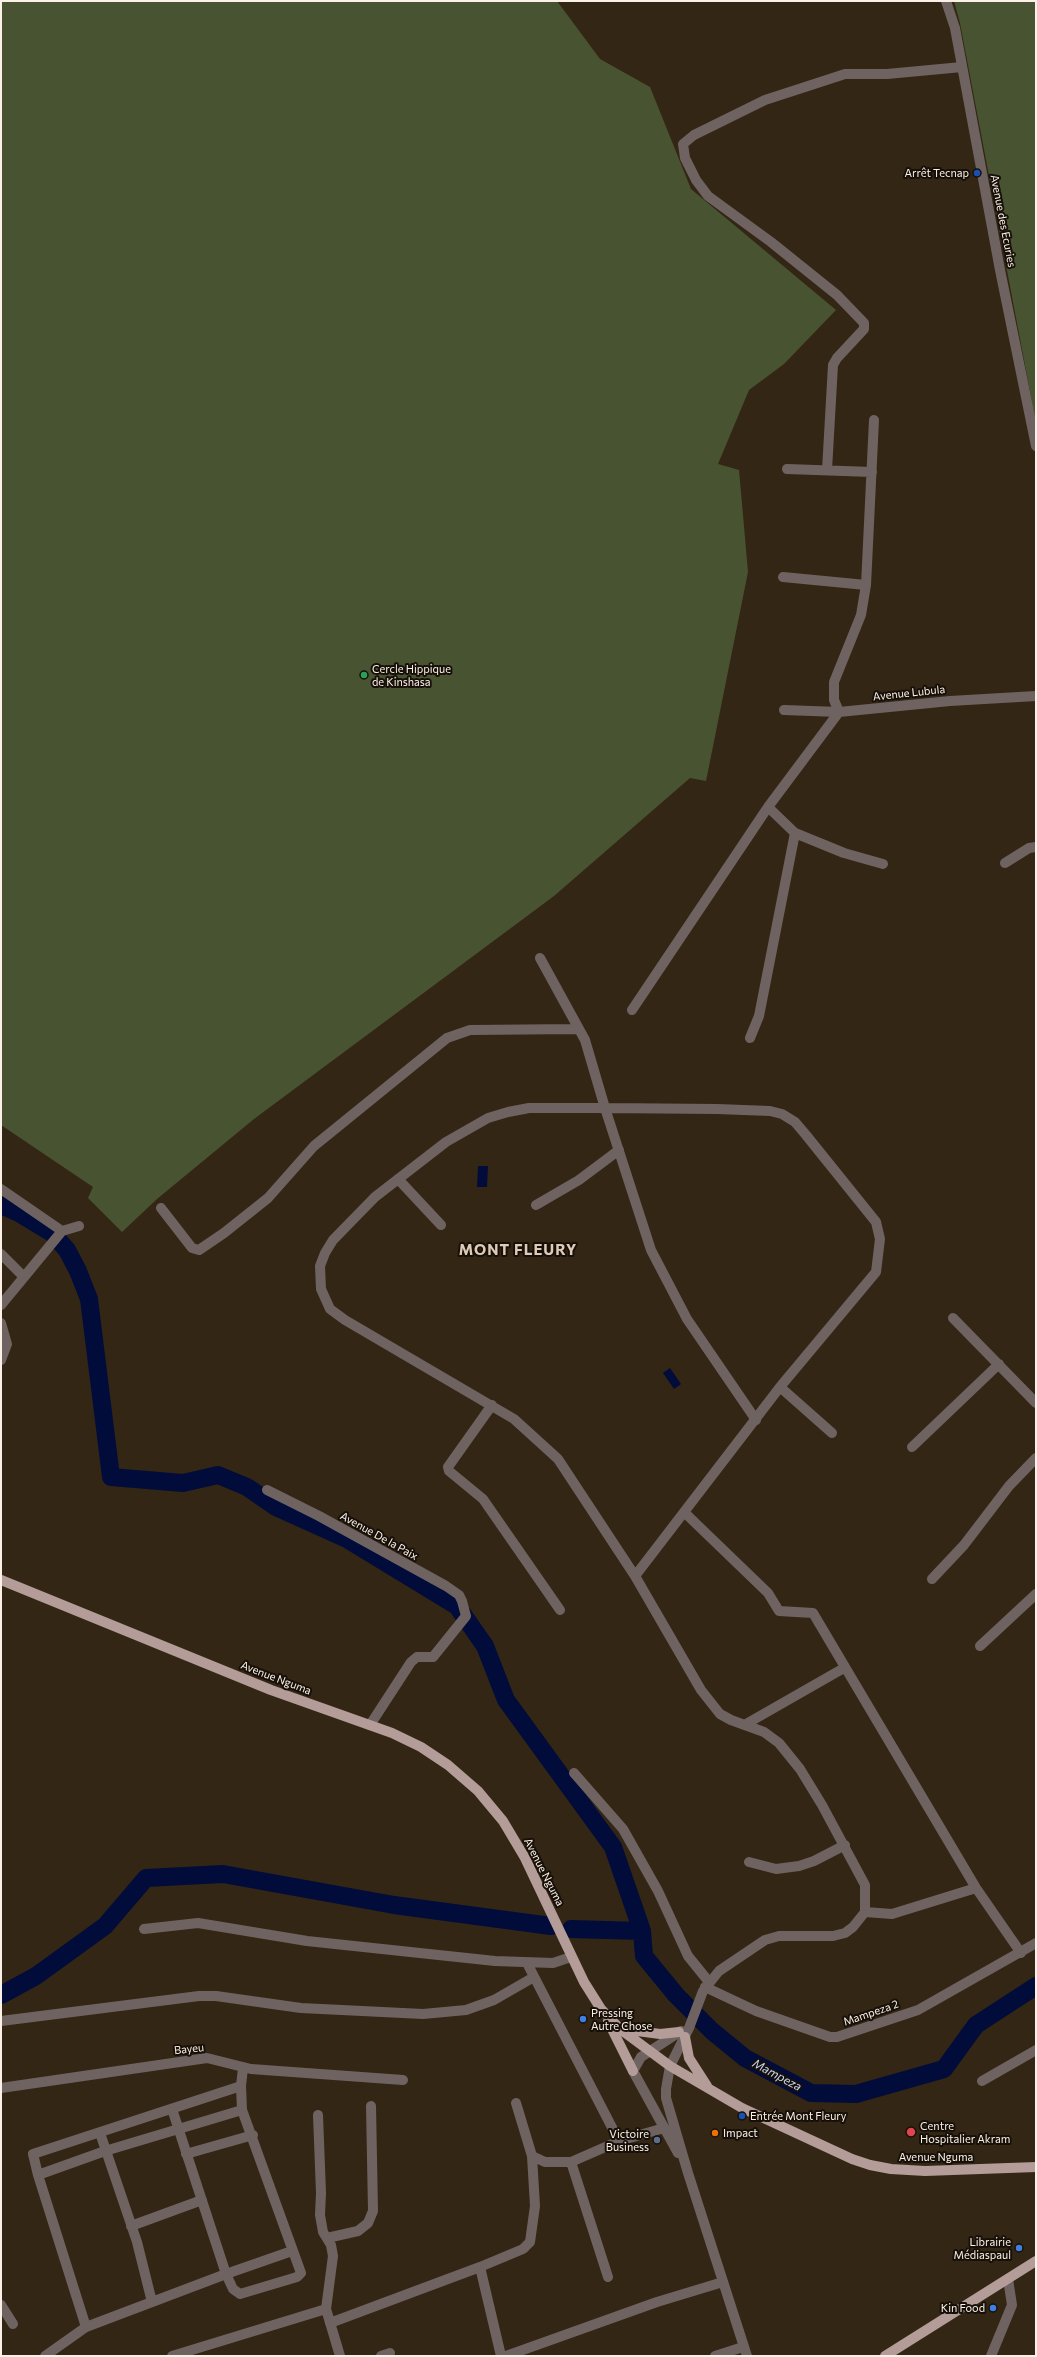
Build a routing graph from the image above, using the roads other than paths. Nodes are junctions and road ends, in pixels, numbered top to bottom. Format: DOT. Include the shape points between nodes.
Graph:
graph roads {
  1 [pos="946,1"];
  2 [pos="962,67"];
  3 [pos="874,420"];
  4 [pos="1036,446"];
  5 [pos="787,469"];
  6 [pos="827,470"];
  7 [pos="872,472"];
  8 [pos="783,577"];
  9 [pos="866,585"];
  10 [pos="1036,696"];
  11 [pos="784,710"];
  12 [pos="839,712"];
  13 [pos="768,807"];
  14 [pos="795,833"];
  15 [pos="1036,847"];
  16 [pos="1005,863"];
  17 [pos="883,864"];
  18 [pos="540,958"];
  19 [pos="632,1010"];
  20 [pos="578,1029"];
  21 [pos="750,1038"];
  22 [pos="605,1108"];
  23 [pos="619,1150"];
  24 [pos="398,1179"];
  25 [pos="1,1188"];
  26 [pos="536,1205"];
  27 [pos="161,1208"];
  28 [pos="441,1225"];
  29 [pos="79,1226"];
  30 [pos="60,1234"];
  31 [pos="1,1254"];
  32 [pos="24,1277"];
  33 [pos="1,1305"];
  34 [pos="953,1318"];
  35 [pos="1,1323"];
  36 [pos="1,1360"];
  37 [pos="998,1364"];
  38 [pos="780,1387"];
  39 [pos="1036,1403"];
  40 [pos="492,1405"];
  41 [pos="756,1420"];
  42 [pos="832,1433"];
  43 [pos="912,1447"];
  44 [pos="1036,1458"];
  45 [pos="267,1490"];
  46 [pos="684,1512"];
  47 [pos="636,1576"];
  48 [pos="1,1580"];
  49 [pos="932,1580"];
  50 [pos="1036,1594"];
  51 [pos="560,1610"];
  52 [pos="980,1646"];
  53 [pos="844,1668"];
  54 [pos="746,1724"];
  55 [pos="370,1725"];
  56 [pos="574,1773"];
  57 [pos="845,1846"];
  58 [pos="749,1862"];
  59 [pos="976,1888"];
  60 [pos="865,1912"];
  61 [pos="144,1929"];
  62 [pos="1036,1943"];
  63 [pos="1021,1953"];
  64 [pos="571,1958"];
  65 [pos="527,1963"];
  66 [pos="534,1977"];
  67 [pos="705,1988"];
  68 [pos="601,2009"];
  69 [pos="1,2021"];
  70 [pos="620,2029"];
  71 [pos="685,2031"];
  72 [pos="1036,2050"];
  73 [pos="649,2051"];
  74 [pos="670,2066"];
  75 [pos="243,2068"];
  76 [pos="633,2071"];
  77 [pos="403,2080"];
  78 [pos="982,2081"];
  79 [pos="240,2086"];
  80 [pos="1,2088"];
  81 [pos="709,2090"];
  82 [pos="516,2103"];
  83 [pos="371,2106"];
  84 [pos="172,2109"];
  85 [pos="242,2110"];
  86 [pos="318,2115"];
  87 [pos="178,2128"];
  88 [pos="664,2128"];
  89 [pos="100,2133"];
  90 [pos="252,2135"];
  91 [pos="619,2141"];
  92 [pos="105,2150"];
  93 [pos="186,2154"];
  94 [pos="532,2156"];
  95 [pos="571,2162"];
  96 [pos="1036,2167"];
  97 [pos="688,2173"];
  98 [pos="38,2175"];
  99 [pos="202,2200"];
  100 [pos="131,2226"];
  101 [pos="327,2238"];
  102 [pos="292,2251"];
  103 [pos="1036,2261"];
  104 [pos="480,2267"];
  105 [pos="226,2274"];
  106 [pos="608,2277"];
  107 [pos="1008,2279"];
  108 [pos="722,2282"];
  109 [pos="152,2302"];
  110 [pos="1,2305"];
  111 [pos="326,2309"];
  112 [pos="330,2323"];
  113 [pos="13,2324"];
  114 [pos="86,2327"];
  115 [pos="745,2352"];
  116 [pos="45,2356"];
  117 [pos="172,2356"];
  118 [pos="340,2356"];
  119 [pos="501,2356"];
  120 [pos="506,2356"];
  121 [pos="715,2356"];
  122 [pos="885,2356"];
  123 [pos="991,2356"];
  1 -- 2 [label="street, Avenue des Ecuries" via="955,28"];
  2 -- 4 [label="street, Avenue des Ecuries"];
  2 -- 6 [label="street" via="887,74 845,74 765,100 694,135 683,144 685,158 693,175 708,196 837,295 864,323 864,329 833,365"];
  3 -- 7 [label="street"];
  5 -- 6 [label="street"];
  6 -- 7 [label="street"];
  7 -- 9 [label="street"];
  8 -- 9 [label="street"];
  9 -- 12 [label="street" via="861,615 834,682 834,700"];
  10 -- 12 [label="street, Avenue Lubula"];
  11 -- 12 [label="street, Avenue Lubula"];
  12 -- 13 [label="street"];
  13 -- 14 [label="street"];
  13 -- 19 [label="street"];
  14 -- 17 [label="street" via="844,853"];
  14 -- 21 [label="street" via="758,1016"];
  15 -- 16 [label="street" via="1029,848"];
  18 -- 20 [label="street"];
  20 -- 22 [label="street" via="585,1040"];
  20 -- 27 [label="street" via="470,1030 448,1038 314,1146 268,1198 198,1250 192,1248"];
  22 -- 23 [label="street"];
  22 -- 24 [label="street" via="529,1108 488,1118 446,1142"];
  22 -- 38 [label="street" via="717,1109 770,1111 782,1114 795,1122 876,1222 880,1239 876,1272"];
  23 -- 26 [label="street" via="579,1180"];
  23 -- 41 [label="street" via="655,1257 687,1319"];
  24 -- 28 [label="street"];
  24 -- 40 [label="street" via="375,1197 333,1240 320,1266 324,1299 330,1309 345,1320"];
  25 -- 30 [label="street"];
  29 -- 30 [label="street"];
  30 -- 32 [label="street"];
  31 -- 32 [label="street"];
  32 -- 33 [label="street"];
  34 -- 37 [label="street"];
  35 -- 36 [label="street" via="7,1344 5,1356"];
  37 -- 39 [label="street"];
  37 -- 43 [label="street"];
  38 -- 41 [label="street"];
  38 -- 42 [label="street"];
  40 -- 47 [label="street" via="536,1437 558,1459"];
  40 -- 51 [label="street" via="449,1462 449,1471 483,1499"];
  41 -- 46 [label="street"];
  44 -- 49 [label="street" via="1009,1486 964,1545"];
  45 -- 55 [label="street, Avenue De la Paix" via="319,1516 459,1595 464,1618 433,1657 417,1657 411,1662"];
  46 -- 47 [label="street"];
  46 -- 53 [label="street" via="768,1593 779,1611 813,1613 823,1626"];
  47 -- 54 [label="street" via="684,1663 714,1708 731,1720"];
  48 -- 55 [label="main road, Avenue Nguma" via="271,1690"];
  50 -- 52 [label="street"];
  53 -- 54 [label="street"];
  53 -- 59 [label="street"];
  54 -- 57 [label="street" via="779,1742 800,1769"];
  55 -- 64 [label="main road, Avenue Nguma" via="421,1747 478,1790 503,1821 525,1858"];
  56 -- 67 [label="street" via="623,1829 658,1891"];
  57 -- 58 [label="street" via="799,1866 776,1869"];
  57 -- 60 [label="street" via="865,1885"];
  59 -- 60 [label="street" via="892,1914"];
  59 -- 63 [label="street"];
  60 -- 67 [label="street" via="845,1933 833,1936 788,1935 765,1940 731,1962"];
  61 -- 65 [label="street" via="198,1923 307,1941"];
  62 -- 63 [label="street, Mampeza 2"];
  63 -- 67 [label="street, Mampeza 2" via="918,2010 837,2037 830,2037 756,2011"];
  64 -- 65 [label="street" via="553,1963"];
  64 -- 68 [label="main road, Avenue Nguma"];
  65 -- 66 [label="street"];
  66 -- 69 [label="street" via="487,2003 466,2010 423,2014 301,2008 199,1996"];
  66 -- 91 [label="street"];
  67 -- 71 [label="street"];
  68 -- 70 [label="main road, Avenue Nguma"];
  68 -- 76 [label="main road"];
  70 -- 71 [label="main road" via="660,2034"];
  70 -- 73 [label="main road, Avenue Nguma"];
  71 -- 73 [label="street"];
  71 -- 74 [label="street"];
  71 -- 81 [label="main road" via="689,2058"];
  72 -- 78 [label="street"];
  73 -- 74 [label="main road, Avenue Nguma"];
  73 -- 76 [label="street" via="637,2061"];
  74 -- 81 [label="main road, Avenue Nguma"];
  74 -- 97 [label="street" via="666,2098"];
  75 -- 77 [label="street, Bayeu"];
  75 -- 79 [label="street"];
  75 -- 80 [label="street, Bayeu" via="218,2060 198,2059"];
  76 -- 88 [label="street"];
  79 -- 84 [label="street"];
  79 -- 85 [label="street"];
  81 -- 96 [label="main road, Avenue Nguma" via="742,2108 870,2165 925,2171"];
  82 -- 94 [label="street"];
  83 -- 101 [label="street" via="373,2211 368,2223 358,2231"];
  84 -- 87 [label="street"];
  84 -- 89 [label="street"];
  85 -- 87 [label="street"];
  85 -- 90 [label="street"];
  86 -- 101 [label="street" via="320,2215 323,2232"];
  87 -- 92 [label="street"];
  87 -- 93 [label="street"];
  88 -- 91 [label="street"];
  88 -- 97 [label="street"];
  89 -- 92 [label="street"];
  89 -- 98 [label="street" via="33,2154"];
  90 -- 93 [label="street"];
  90 -- 102 [label="street"];
  91 -- 95 [label="street"];
  92 -- 98 [label="street"];
  92 -- 100 [label="street"];
  93 -- 99 [label="street"];
  94 -- 95 [label="street" via="545,2162"];
  94 -- 104 [label="street" via="535,2206 530,2242 523,2249"];
  95 -- 106 [label="street"];
  97 -- 108 [label="street"];
  98 -- 114 [label="street"];
  99 -- 100 [label="street"];
  99 -- 105 [label="street"];
  100 -- 109 [label="street"];
  101 -- 111 [label="street" via="332,2256"];
  102 -- 105 [label="street"];
  102 -- 105 [label="street" via="301,2273 297,2277 240,2294 232,2289"];
  103 -- 107 [label="main road"];
  104 -- 112 [label="street"];
  104 -- 119 [label="street"];
  105 -- 109 [label="street"];
  107 -- 122 [label="main road"];
  107 -- 123 [label="street" via="1012,2305"];
  108 -- 115 [label="street"];
  108 -- 120 [label="street" via="657,2302"];
  109 -- 114 [label="street"];
  110 -- 113 [label="street"];
  111 -- 112 [label="street"];
  111 -- 117 [label="street"];
  112 -- 118 [label="street"];
  114 -- 116 [label="street"];
  115 -- 121 [label="street"];
}
